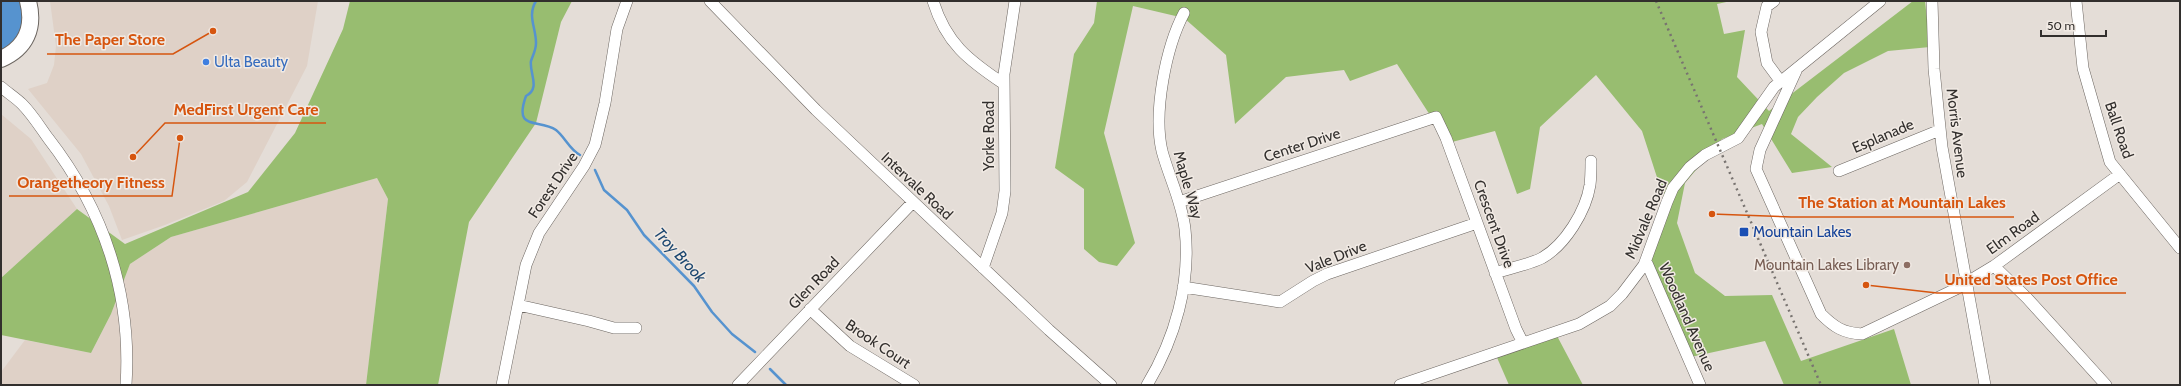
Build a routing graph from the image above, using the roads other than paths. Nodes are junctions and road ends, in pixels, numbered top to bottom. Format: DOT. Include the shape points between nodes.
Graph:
graph roads {
  1 [pos="28,1"];
  2 [pos="627,1"];
  3 [pos="710,1"];
  4 [pos="933,1"];
  5 [pos="1016,1"];
  6 [pos="1932,1"];
  7 [pos="2076,1"];
  8 [pos="1877,2"];
  9 [pos="1770,4"];
  10 [pos="1184,12"];
  11 [pos="1,59"];
  12 [pos="1797,69"];
  13 [pos="1781,82"];
  14 [pos="1004,84"];
  15 [pos="1,87"];
  16 [pos="1435,117"];
  17 [pos="1940,130"];
  18 [pos="1591,161"];
  19 [pos="1839,171"];
  20 [pos="2120,174"];
  21 [pos="913,202"];
  22 [pos="1179,202"];
  23 [pos="1477,223"];
  24 [pos="2180,248"];
  25 [pos="1646,261"];
  26 [pos="1994,266"];
  27 [pos="983,268"];
  28 [pos="1495,273"];
  29 [pos="1967,282"];
  30 [pos="1183,287"];
  31 [pos="518,306"];
  32 [pos="810,309"];
  33 [pos="636,328"];
  34 [pos="1523,343"];
  35 [pos="126,385"];
  36 [pos="502,385"];
  37 [pos="738,385"];
  38 [pos="914,385"];
  39 [pos="1111,385"];
  40 [pos="1147,385"];
  41 [pos="1400,385"];
  42 [pos="1700,385"];
  43 [pos="1984,385"];
  44 [pos="2106,385"];
  1 -- 11 [label="highway" via="29,30 23,45"];
  2 -- 31 [label="street, Forest Drive" via="617,29 597,140 584,166 539,232 526,265"];
  3 -- 21 [label="street, Intervale Road" via="816,110"];
  4 -- 14 [label="street" via="943,28 961,52"];
  5 -- 14 [label="street, Yorke Road" via="1008,41"];
  6 -- 17 [label="street, Morris Avenue" via="1934,69"];
  7 -- 20 [label="street, Ball Road" via="2083,68 2110,162"];
  8 -- 12 [label="street, Midvale Road"];
  9 -- 13 [label="street" via="1761,32 1762,40 1767,63"];
  10 -- 22 [label="street, Maple Way" via="1175,30 1163,86 1160,134 1162,151"];
  12 -- 13 [label="street, Midvale Road"];
  12 -- 29 [label="street, Elm Road" via="1756,164 1759,180 1821,314 1833,325 1848,333 1862,334"];
  13 -- 25 [label="street, Midvale Road" via="1765,98 1738,138 1699,159 1682,177 1667,202"];
  14 -- 27 [label="street, Yorke Road" via="1005,191 1002,213"];
  15 -- 35 [label="street" via="23,105 70,166 102,232 112,259 123,305"];
  16 -- 22 [label="street, Center Drive"];
  16 -- 23 [label="street, Crescent Drive" via="1446,138"];
  17 -- 19 [label="street, Esplanade"];
  17 -- 29 [label="street, Morris Avenue"];
  18 -- 28 [label="street" via="1590,186 1586,198 1571,229 1559,244 1542,258"];
  20 -- 24 [label="street, Ball Road"];
  20 -- 26 [label="street, Elm Road"];
  21 -- 27 [label="street, Intervale Road"];
  21 -- 32 [label="street, Glen Road"];
  22 -- 30 [label="street, Maple Way" via="1185,228 1186,248"];
  23 -- 28 [label="street, Crescent Drive"];
  23 -- 30 [label="street, Vale Drive" via="1327,274 1280,302"];
  25 -- 34 [label="street, Midvale Road" via="1622,294 1600,313 1579,324"];
  25 -- 42 [label="street, Woodland Avenue"];
  26 -- 29 [label="street, Elm Road"];
  26 -- 44 [label="street" via="2027,298"];
  27 -- 39 [label="street, Intervale Road"];
  28 -- 34 [label="street, Crescent Drive"];
  29 -- 43 [label="street, Morris Avenue"];
  30 -- 40 [label="street, Maple Way" via="1168,347"];
  31 -- 33 [label="street" via="614,328"];
  31 -- 36 [label="street, Forest Drive"];
  32 -- 37 [label="street, Glen Road"];
  32 -- 38 [label="street, Brook Court" via="850,346"];
  34 -- 41 [label="street, Midvale Road"];
}
